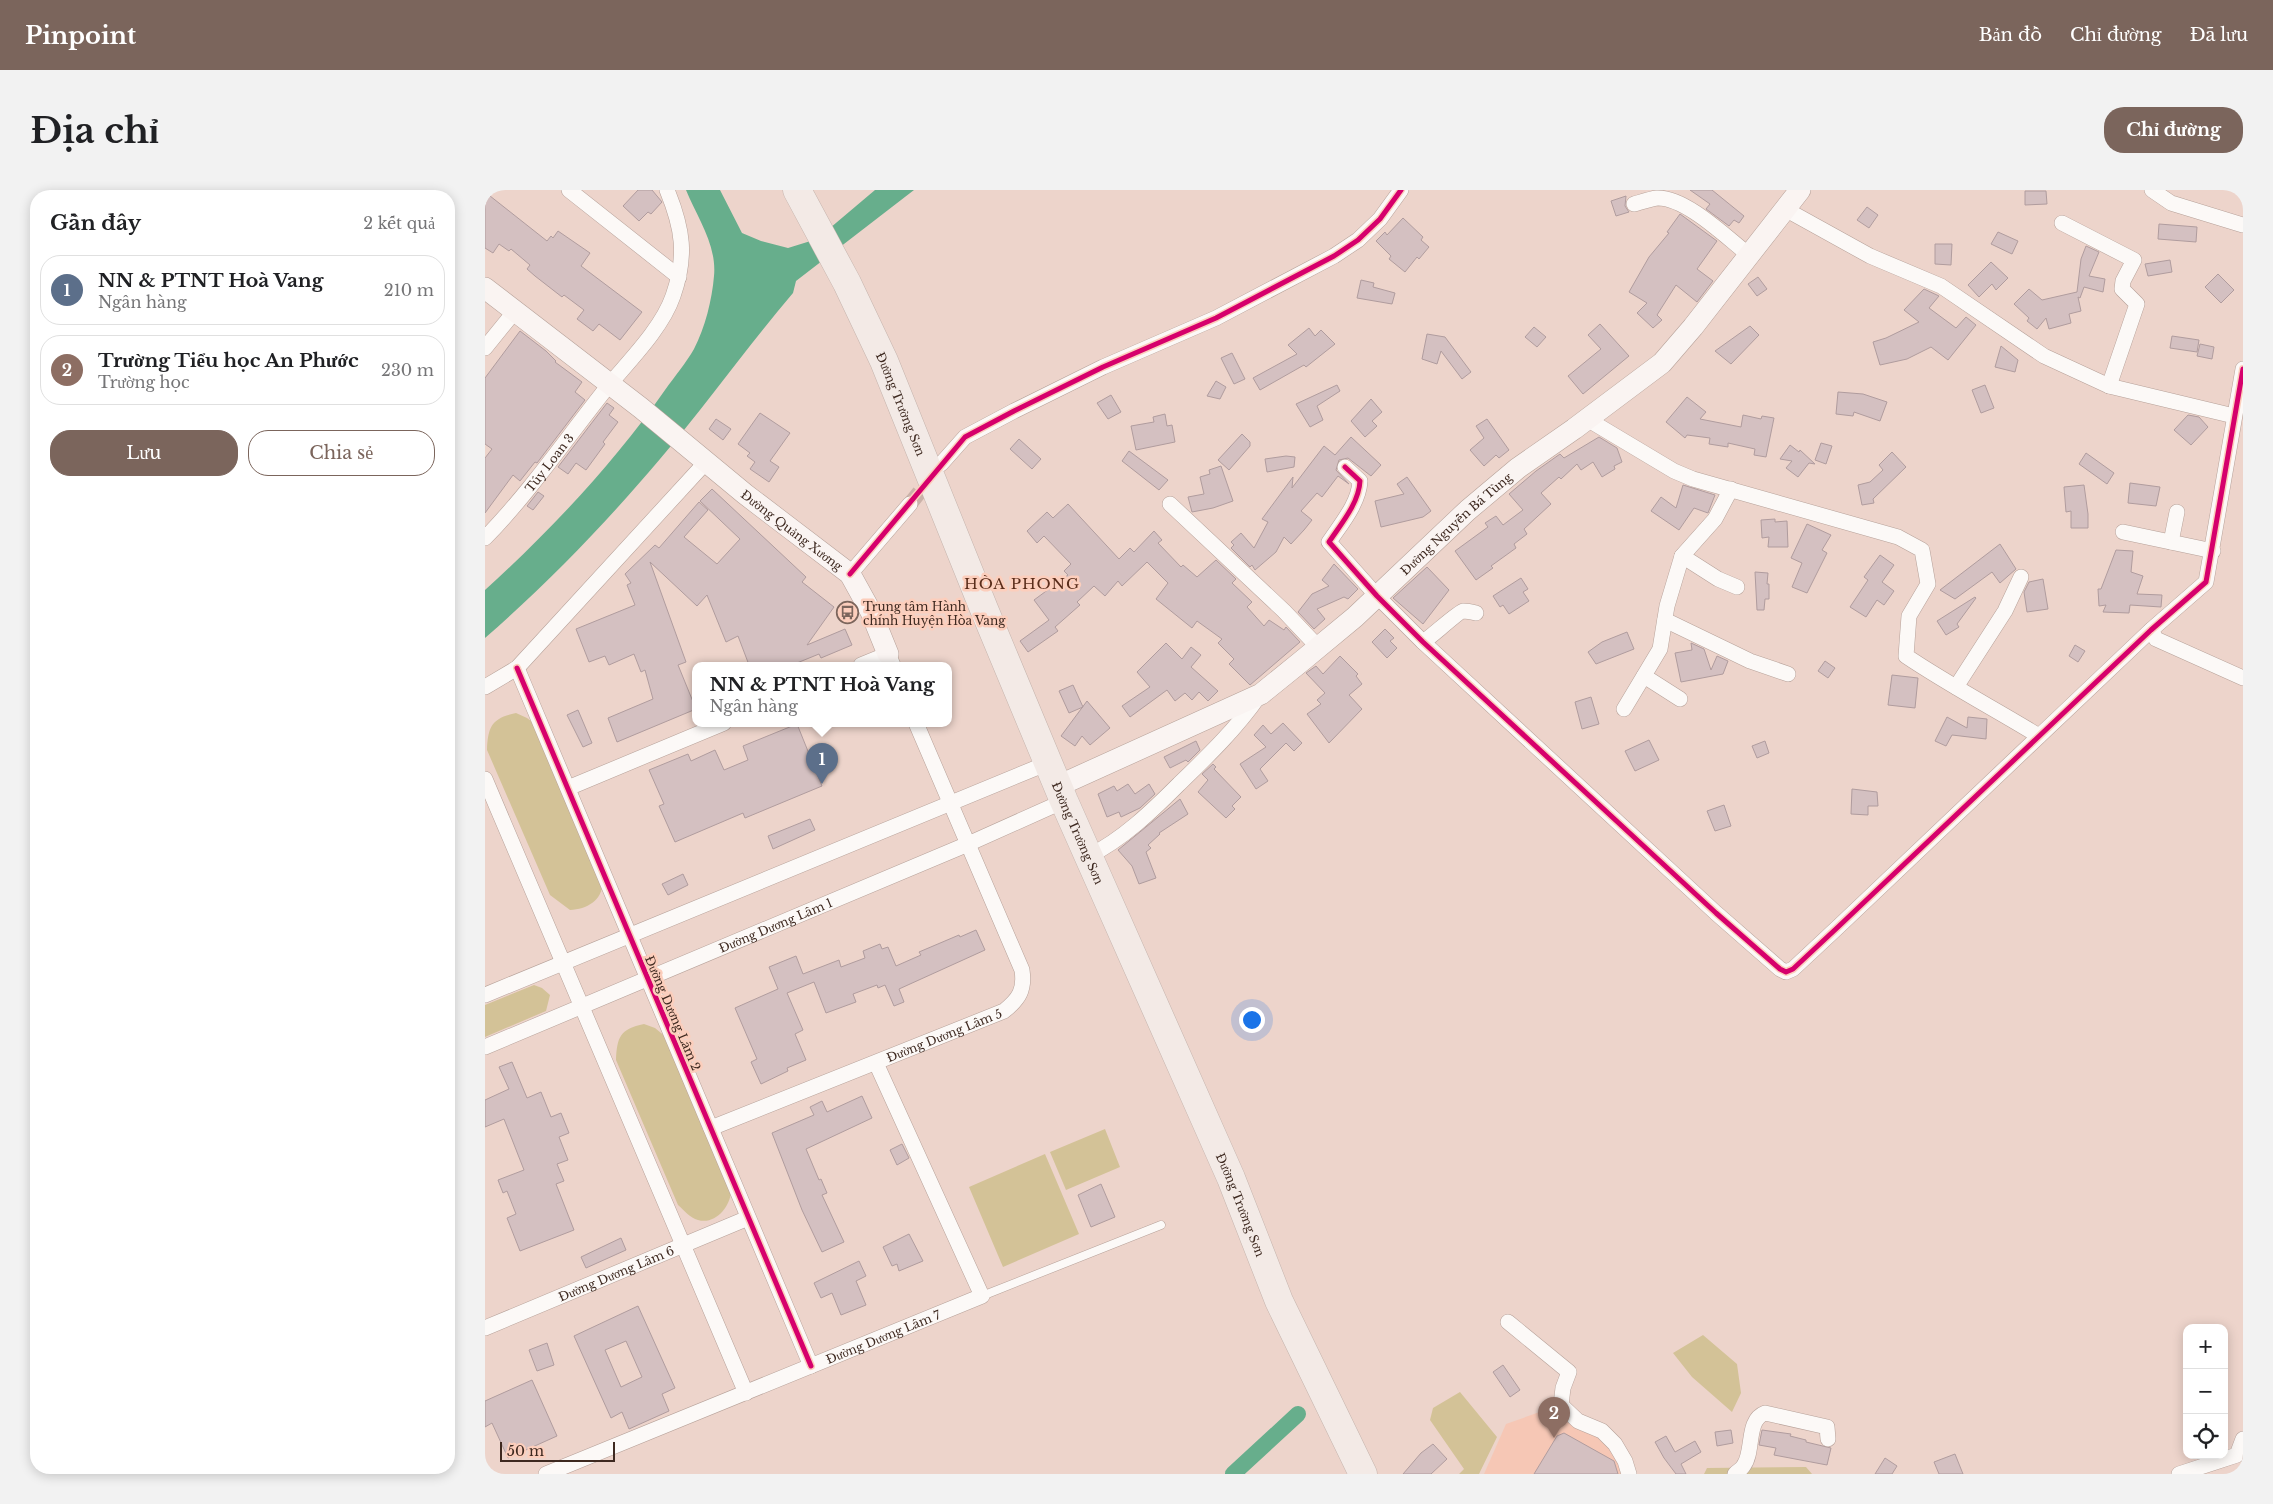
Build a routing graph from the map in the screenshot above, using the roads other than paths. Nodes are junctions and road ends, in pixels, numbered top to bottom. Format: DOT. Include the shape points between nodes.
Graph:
graph roads {
  1 [pos="569,190"];
  2 [pos="667,190"];
  3 [pos="797,190"];
  4 [pos="1401,190"];
  5 [pos="1800,190"];
  6 [pos="2152,190"];
  7 [pos="1634,204"];
  8 [pos="1785,209"];
  9 [pos="2062,224"];
  10 [pos="2243,225"];
  11 [pos="1749,255"];
  12 [pos="679,277"];
  13 [pos="485,288"];
  14 [pos="515,311"];
  15 [pos="485,348"];
  16 [pos="2243,369"];
  17 [pos="610,385"];
  18 [pos="2109,386"];
  19 [pos="2234,416"];
  20 [pos="1587,419"];
  21 [pos="706,462"];
  22 [pos="941,464"];
  23 [pos="1345,467"];
  24 [pos="1731,489"];
  25 [pos="910,504"];
  26 [pos="1170,504"];
  27 [pos="2177,512"];
  28 [pos="2123,532"];
  29 [pos="485,538"];
  30 [pos="2171,542"];
  31 [pos="2213,551"];
  32 [pos="1682,556"];
  33 [pos="850,574"];
  34 [pos="2021,577"];
  35 [pos="1737,586"];
  36 [pos="1377,596"];
  37 [pos="1476,613"];
  38 [pos="1665,620"];
  39 [pos="2151,630"];
  40 [pos="1423,642"];
  41 [pos="1318,647"];
  42 [pos="891,660"];
  43 [pos="517,668"];
  44 [pos="1788,674"];
  45 [pos="1644,676"];
  46 [pos="2243,678"];
  47 [pos="485,687"];
  48 [pos="1956,687"];
  49 [pos="1261,694"];
  50 [pos="1680,699"];
  51 [pos="1624,709"];
  52 [pos="714,727"];
  53 [pos="919,727"];
  54 [pos="2039,736"];
  55 [pos="485,780"];
  56 [pos="1057,783"];
  57 [pos="568,788"];
  58 [pos="949,803"];
  59 [pos="968,844"];
  60 [pos="1089,856"];
  61 [pos="630,935"];
  62 [pos="563,963"];
  63 [pos="648,978"];
  64 [pos="485,995"];
  65 [pos="581,1006"];
  66 [pos="485,1047"];
  67 [pos="876,1063"];
  68 [pos="711,1128"];
  69 [pos="748,1218"];
  70 [pos="1161,1225"];
  71 [pos="683,1245"];
  72 [pos="982,1296"];
  73 [pos="1508,1322"];
  74 [pos="485,1328"];
  75 [pos="811,1366"];
  76 [pos="746,1393"];
  77 [pos="2243,1439"];
  78 [pos="1828,1440"];
  79 [pos="546,1474"];
  80 [pos="1363,1474"];
  81 [pos="1629,1474"];
  82 [pos="1735,1474"];
  83 [pos="2179,1474"];
  1 -- 12 [label="street"];
  2 -- 12 [label="street, Túy Loan 3" via="683,243"];
  3 -- 56 [label="highway, Đường Trường Sơn" via="884,361"];
  4 -- 22 [label="street" via="1380,219 1358,240 1334,256 1216,318 1014,410 965,437"];
  5 -- 8 [label="main road, Đường Nguyễn Bá Tùng"];
  6 -- 10 [label="street" via="2171,203"];
  7 -- 11 [label="street" via="1657,198 1678,204 1696,213"];
  8 -- 11 [label="main road, Đường Nguyễn Bá Tùng"];
  8 -- 18 [label="street" via="1870,256 1941,286 2031,349"];
  9 -- 18 [label="street" via="2134,260 2122,289 2137,304"];
  11 -- 20 [label="main road, Đường Nguyễn Bá Tùng" via="1662,363"];
  12 -- 17 [label="street, Túy Loan 3" via="673,298 648,340"];
  13 -- 14 [label="main road"];
  14 -- 15 [label="street"];
  14 -- 17 [label="main road"];
  16 -- 19 [label="street"];
  17 -- 21 [label="main road, Đường Quảng Xương"];
  17 -- 29 [label="street, Túy Loan 3"];
  18 -- 19 [label="street"];
  19 -- 31 [label="street"];
  20 -- 24 [label="street" via="1674,471"];
  20 -- 36 [label="main road, Đường Nguyễn Bá Tùng" via="1518,468 1467,510"];
  21 -- 33 [label="main road, Đường Quảng Xương"];
  21 -- 43 [label="street"];
  23 -- 36 [label="street" via="1360,481 1360,486 1351,509 1329,542"];
  24 -- 32 [label="street" via="1715,519"];
  24 -- 48 [label="street" via="1898,536 1923,550 1928,584 1909,616 1906,656"];
  25 -- 33 [label="street"];
  26 -- 41 [label="street"];
  27 -- 30 [label="street"];
  28 -- 30 [label="street"];
  30 -- 31 [label="street"];
  31 -- 39 [label="street" via="2206,582"];
  32 -- 35 [label="street" via="1718,579"];
  32 -- 38 [label="street"];
  33 -- 42 [label="main road, Đường Quảng Xương" via="871,612"];
  34 -- 48 [label="street" via="2005,611"];
  36 -- 40 [label="street"];
  36 -- 41 [label="main road, Đường Nguyễn Bá Tùng"];
  37 -- 40 [label="street" via="1462,611"];
  38 -- 44 [label="street" via="1750,661"];
  38 -- 45 [label="street" via="1660,649"];
  39 -- 46 [label="street" via="2156,639"];
  39 -- 54 [label="street"];
  40 -- 54 [label="street" via="1716,913 1787,972 1838,928"];
  41 -- 49 [label="main road, Đường Nguyễn Bá Tùng"];
  43 -- 47 [label="street"];
  43 -- 57 [label="street, Đường Dương Lâm 2"];
  45 -- 50 [label="street"];
  45 -- 51 [label="street"];
  48 -- 54 [label="street"];
  49 -- 56 [label="main road, Đường Nguyễn Bá Tùng"];
  49 -- 60 [label="street" via="1217,748 1160,803 1111,845"];
  52 -- 57 [label="street"];
  53 -- 58 [label="street, Đường Dương Lâm 5"];
  55 -- 62 [label="street"];
  56 -- 58 [label="street"];
  56 -- 59 [label="street, Đường Dương Lâm 1"];
  56 -- 60 [label="highway, Đường Trường Sơn"];
  57 -- 61 [label="street, Đường Dương Lâm 2"];
  58 -- 59 [label="street, Đường Dương Lâm 5"];
  58 -- 61 [label="street"];
  59 -- 63 [label="street, Đường Dương Lâm 1"];
  59 -- 67 [label="street, Đường Dương Lâm 5" via="1022,970 1025,984 1018,1000 1004,1011"];
  60 -- 80 [label="highway, Đường Trường Sơn" via="1231,1178 1279,1301"];
  61 -- 62 [label="street"];
  61 -- 63 [label="street, Đường Dương Lâm 2"];
  62 -- 64 [label="street"];
  62 -- 65 [label="street"];
  63 -- 65 [label="street, Đường Dương Lâm 1"];
  63 -- 68 [label="street, Đường Dương Lâm 2"];
  65 -- 66 [label="street, Đường Dương Lâm 1"];
  65 -- 71 [label="street"];
  67 -- 68 [label="street, Đường Dương Lâm 5"];
  67 -- 72 [label="street"];
  68 -- 69 [label="street, Đường Dương Lâm 2"];
  69 -- 71 [label="street, Đường Dương Lâm 6"];
  69 -- 75 [label="street, Đường Dương Lâm 2"];
  70 -- 72 [label="lane"];
  71 -- 74 [label="street, Đường Dương Lâm 6"];
  71 -- 76 [label="street"];
  72 -- 75 [label="street, Đường Dương Lâm 7"];
  73 -- 81 [label="street" via="1569,1372 1561,1406 1578,1421 1602,1431 1615,1444"];
  75 -- 76 [label="street, Đường Dương Lâm 7"];
  76 -- 79 [label="street, Đường Dương Lâm 7"];
  77 -- 83 [label="street" via="2237,1455"];
  78 -- 82 [label="street" via="1827,1427 1760,1414 1755,1422 1745,1465"];
}
